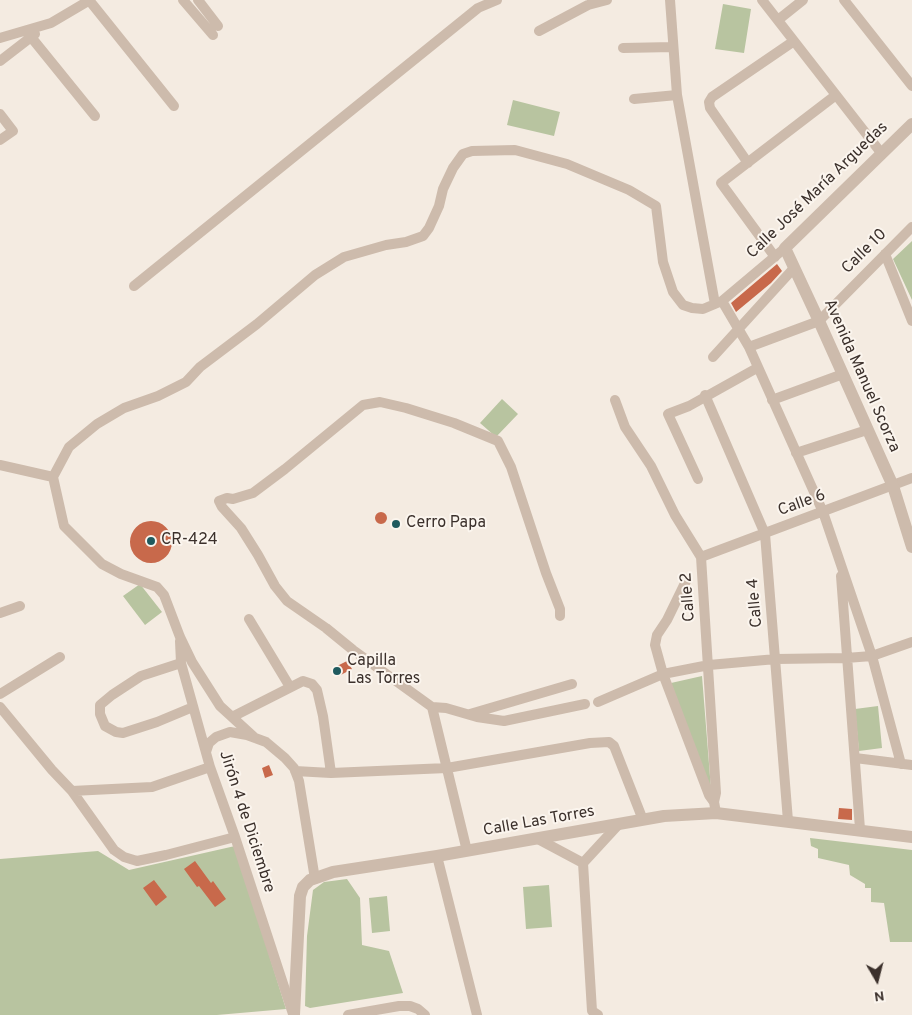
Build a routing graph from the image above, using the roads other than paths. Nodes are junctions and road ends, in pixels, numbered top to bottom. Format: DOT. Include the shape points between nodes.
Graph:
graph roads {
  1 [pos="90,0"];
  2 [pos="183,0"];
  3 [pos="198,0"];
  4 [pos="497,0"];
  5 [pos="607,0"];
  6 [pos="670,0"];
  7 [pos="762,0"];
  8 [pos="803,0"];
  9 [pos="844,0"];
  10 [pos="778,20"];
  11 [pos="51,23"];
  12 [pos="539,31"];
  13 [pos="31,37"];
  14 [pos="0,38"];
  15 [pos="794,41"];
  16 [pos="673,47"];
  17 [pos="623,48"];
  18 [pos="0,61"];
  19 [pos="912,86"];
  20 [pos="677,95"];
  21 [pos="836,95"];
  22 [pos="634,99"];
  23 [pos="174,106"];
  24 [pos="0,114"];
  25 [pos="95,116"];
  26 [pos="912,124"];
  27 [pos="0,140"];
  28 [pos="882,154"];
  29 [pos="748,163"];
  30 [pos="912,227"];
  31 [pos="785,248"];
  32 [pos="885,254"];
  33 [pos="775,257"];
  34 [pos="794,268"];
  35 [pos="134,286"];
  36 [pos="718,302"];
  37 [pos="819,320"];
  38 [pos="912,321"];
  39 [pos="738,328"];
  40 [pos="749,347"];
  41 [pos="713,357"];
  42 [pos="757,368"];
  43 [pos="842,374"];
  44 [pos="705,396"];
  45 [pos="615,400"];
  46 [pos="772,400"];
  47 [pos="867,430"];
  48 [pos="796,454"];
  49 [pos="0,465"];
  50 [pos="53,477"];
  51 [pos="912,478"];
  52 [pos="698,479"];
  53 [pos="893,486"];
  54 [pos="823,512"];
  55 [pos="765,534"];
  56 [pos="912,547"];
  57 [pos="701,557"];
  58 [pos="840,562"];
  59 [pos="687,579"];
  60 [pos="20,606"];
  61 [pos="0,613"];
  62 [pos="560,616"];
  63 [pos="249,619"];
  64 [pos="180,637"];
  65 [pos="912,642"];
  66 [pos="872,656"];
  67 [pos="60,657"];
  68 [pos="846,658"];
  69 [pos="776,659"];
  70 [pos="181,663"];
  71 [pos="709,665"];
  72 [pos="662,674"];
  73 [pos="572,684"];
  74 [pos="290,687"];
  75 [pos="0,694"];
  76 [pos="598,702"];
  77 [pos="584,704"];
  78 [pos="0,707"];
  79 [pos="432,707"];
  80 [pos="193,708"];
  81 [pos="470,714"];
  82 [pos="232,717"];
  83 [pos="256,738"];
  84 [pos="206,752"];
  85 [pos="855,758"];
  86 [pos="907,764"];
  87 [pos="210,767"];
  88 [pos="447,768"];
  89 [pos="295,771"];
  90 [pos="331,773"];
  91 [pos="72,791"];
  92 [pos="715,807"];
  93 [pos="643,820"];
  94 [pos="788,820"];
  95 [pos="618,825"];
  96 [pos="860,829"];
  97 [pos="912,836"];
  98 [pos="235,837"];
  99 [pos="538,839"];
  100 [pos="467,851"];
  101 [pos="437,856"];
  102 [pos="583,863"];
  103 [pos="315,879"];
  104 [pos="595,1013"];
  105 [pos="294,1015"];
  106 [pos="348,1015"];
  107 [pos="425,1015"];
  108 [pos="477,1015"];
  1 -- 11 [label="street"];
  1 -- 23 [label="street"];
  2 -- 3 [label="street" via="215,31"];
  4 -- 35 [label="street" via="478,8"];
  5 -- 12 [label="street" via="588,5"];
  6 -- 16 [label="street"];
  7 -- 10 [label="street"];
  8 -- 10 [label="street"];
  9 -- 19 [label="street"];
  10 -- 15 [label="street"];
  11 -- 13 [label="street"];
  11 -- 14 [label="street"];
  13 -- 18 [label="street"];
  13 -- 25 [label="street"];
  15 -- 21 [label="street"];
  15 -- 29 [label="street" via="709,102"];
  16 -- 17 [label="street"];
  16 -- 20 [label="street"];
  20 -- 22 [label="street"];
  20 -- 36 [label="street"];
  21 -- 28 [label="street"];
  21 -- 29 [label="street"];
  24 -- 27 [label="street" via="13,131"];
  26 -- 28 [label="street, Calle José María Arguedas"];
  28 -- 31 [label="street, Calle José María Arguedas"];
  29 -- 33 [label="street" via="721,183"];
  30 -- 32 [label="street, Calle 10"];
  31 -- 33 [label="street, Calle José María Arguedas"];
  31 -- 34 [label="street, Avenida Manuel Scorza"];
  32 -- 37 [label="street, Calle 10"];
  32 -- 38 [label="street"];
  33 -- 36 [label="street, Calle José María Arguedas"];
  34 -- 37 [label="street, Avenida Manuel Scorza"];
  34 -- 39 [label="street"];
  36 -- 39 [label="street"];
  36 -- 50 [label="street" via="703,309 692,308 683,305 674,292 663,262 656,206 629,190 567,164 516,150 472,151 463,154 453,168 436,213 423,236 344,257 315,275 200,367 186,382 124,408 97,424 69,447"];
  37 -- 40 [label="street"];
  37 -- 43 [label="street, Avenida Manuel Scorza"];
  39 -- 40 [label="street"];
  39 -- 41 [label="street"];
  40 -- 42 [label="street"];
  42 -- 44 [label="street"];
  42 -- 46 [label="street"];
  43 -- 46 [label="street"];
  43 -- 47 [label="street, Avenida Manuel Scorza"];
  44 -- 52 [label="street" via="668,414"];
  44 -- 55 [label="street, Calle 4"];
  45 -- 57 [label="street, Calle 2" via="624,427 651,466 675,515"];
  46 -- 48 [label="street"];
  47 -- 48 [label="street"];
  47 -- 53 [label="street, Avenida Manuel Scorza"];
  48 -- 54 [label="street"];
  49 -- 50 [label="street"];
  50 -- 64 [label="street" via="64,526 102,564 157,587 164,595"];
  51 -- 53 [label="street, Calle 6"];
  53 -- 54 [label="street, Calle 6"];
  53 -- 56 [label="street, Avenida Manuel Scorza"];
  54 -- 55 [label="street, Calle 6"];
  54 -- 58 [label="street"];
  55 -- 57 [label="street, Calle 6"];
  55 -- 69 [label="street, Calle 4"];
  57 -- 71 [label="street, Calle 2"];
  58 -- 66 [label="street"];
  58 -- 68 [label="street"];
  59 -- 72 [label="street" via="655,640"];
  60 -- 61 [label="street"];
  62 -- 79 [label="street" via="510,467 498,441 454,423 380,402 363,405 253,493 219,501 287,601"];
  63 -- 74 [label="street"];
  64 -- 70 [label="street, Jirón 4 de Diciembre"];
  64 -- 82 [label="street" via="220,706"];
  65 -- 66 [label="street"];
  66 -- 68 [label="street"];
  66 -- 86 [label="street"];
  67 -- 75 [label="street"];
  68 -- 69 [label="street"];
  68 -- 85 [label="street"];
  69 -- 71 [label="street"];
  69 -- 94 [label="street, Calle 4"];
  70 -- 80 [label="street, Jirón 4 de Diciembre"];
  70 -- 80 [label="street" via="141,676 126,685 100,705 100,714 106,726 123,733"];
  71 -- 72 [label="street"];
  71 -- 92 [label="street, Calle 2"];
  72 -- 76 [label="street"];
  72 -- 92 [label="street"];
  73 -- 81 [label="street"];
  74 -- 82 [label="street"];
  74 -- 90 [label="street" via="303,681 317,690"];
  77 -- 81 [label="street" via="504,722"];
  78 -- 91 [label="street"];
  79 -- 81 [label="street"];
  79 -- 88 [label="street"];
  80 -- 84 [label="street, Jirón 4 de Diciembre"];
  82 -- 83 [label="street"];
  83 -- 84 [label="street" via="230,732 216,737"];
  83 -- 89 [label="street" via="285,758"];
  84 -- 87 [label="street, Jirón 4 de Diciembre"];
  85 -- 86 [label="street"];
  85 -- 96 [label="street"];
  87 -- 91 [label="street" via="152,787"];
  87 -- 98 [label="street, Jirón 4 de Diciembre"];
  88 -- 90 [label="street"];
  88 -- 93 [label="street" via="609,742 614,746"];
  88 -- 100 [label="street"];
  89 -- 90 [label="street"];
  89 -- 103 [label="street"];
  91 -- 98 [label="street" via="114,850 136,861"];
  92 -- 93 [label="street, Calle Las Torres"];
  92 -- 94 [label="street, Calle Las Torres"];
  93 -- 95 [label="street, Calle Las Torres"];
  94 -- 96 [label="street, Calle Las Torres"];
  95 -- 99 [label="street, Calle Las Torres"];
  95 -- 102 [label="street"];
  96 -- 97 [label="street, Calle Las Torres"];
  98 -- 105 [label="street, Jirón 4 de Diciembre"];
  99 -- 100 [label="street, Calle Las Torres"];
  99 -- 102 [label="street"];
  100 -- 101 [label="street, Calle Las Torres"];
  101 -- 103 [label="street, Calle Las Torres" via="332,872"];
  101 -- 108 [label="street"];
  102 -- 104 [label="street"];
  103 -- 105 [label="street" via="310,880 300,896"];
  106 -- 107 [label="street" via="399,1006 410,1006"];
}
